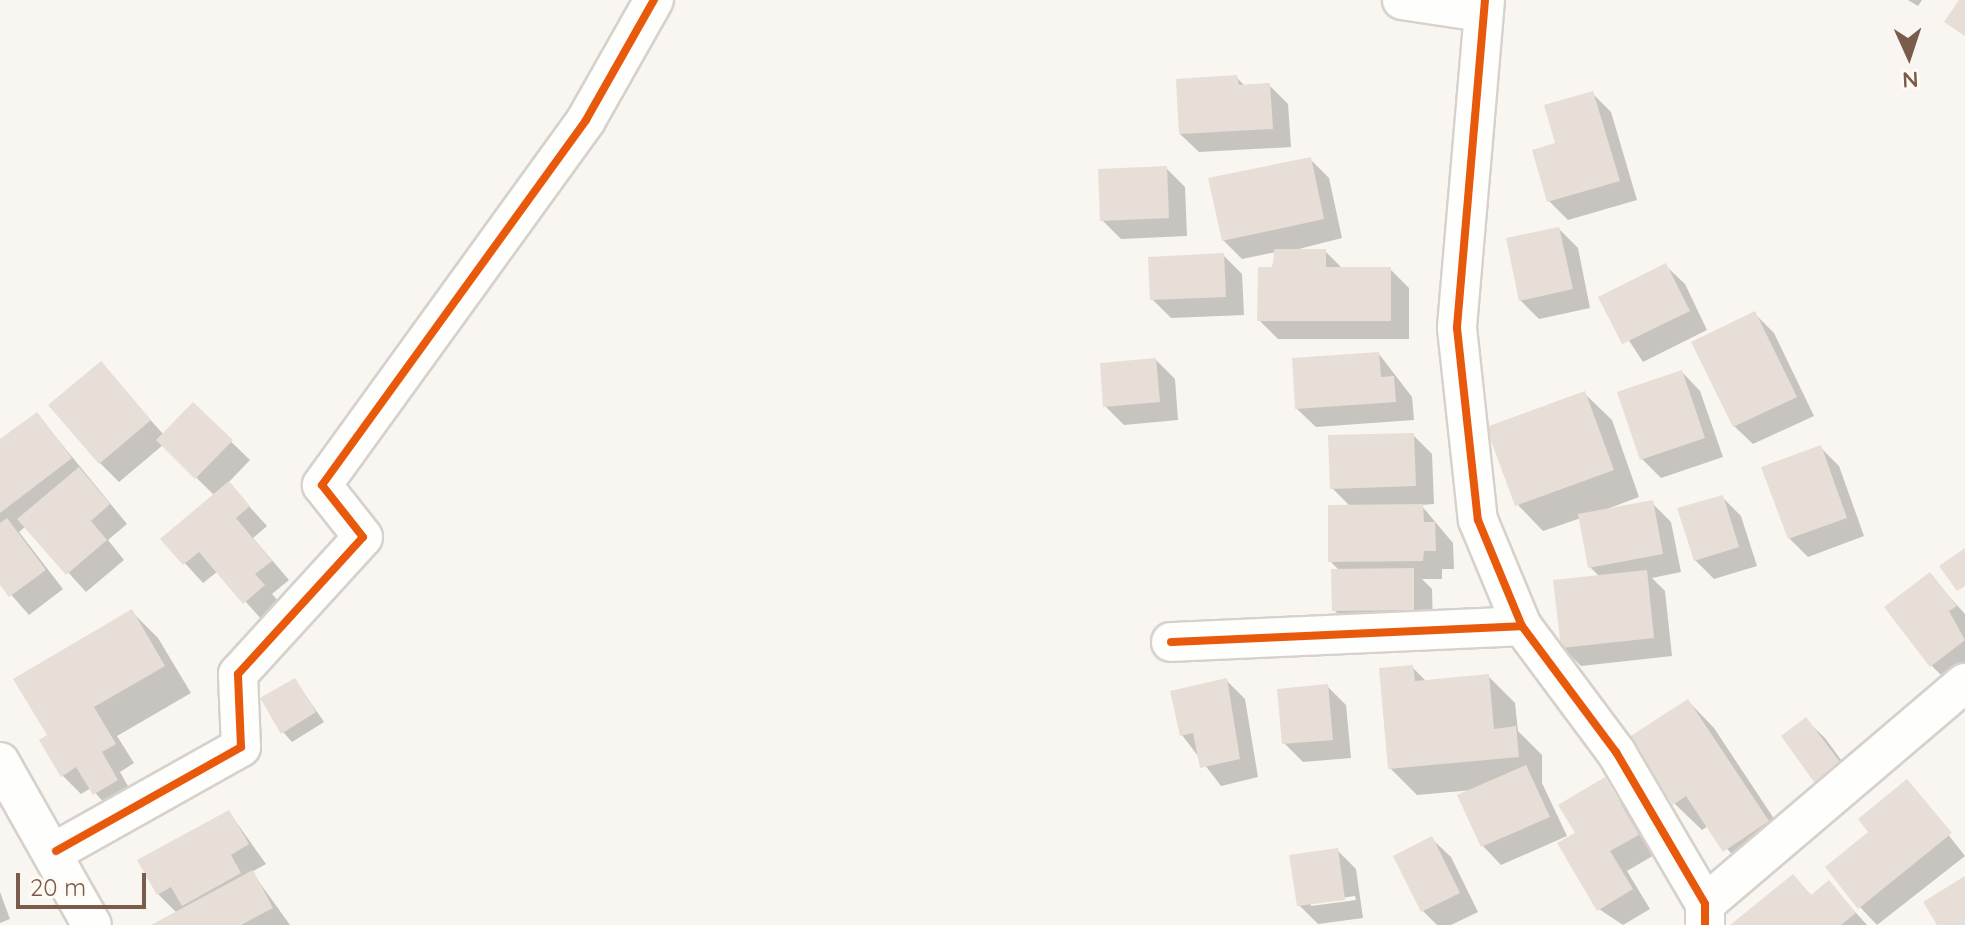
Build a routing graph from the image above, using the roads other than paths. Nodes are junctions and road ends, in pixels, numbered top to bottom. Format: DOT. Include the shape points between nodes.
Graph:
graph roads {
  1 [pos="654,0"];
  2 [pos="1402,0"];
  3 [pos="1483,6"];
  4 [pos="1522,626"];
  5 [pos="1171,642"];
  6 [pos="1965,683"];
  7 [pos="0,762"];
  8 [pos="56,851"];
  9 [pos="1705,914"];
  10 [pos="92,925"];
  1 -- 8 [label="street" via="586,120 322,485 363,537 238,674 241,747"];
  2 -- 3 [label="street"];
  3 -- 4 [label="street" via="1457,328 1478,520"];
  4 -- 5 [label="street"];
  4 -- 9 [label="street" via="1616,752"];
  6 -- 9 [label="street"];
  7 -- 8 [label="street"];
  8 -- 10 [label="street"];
}
